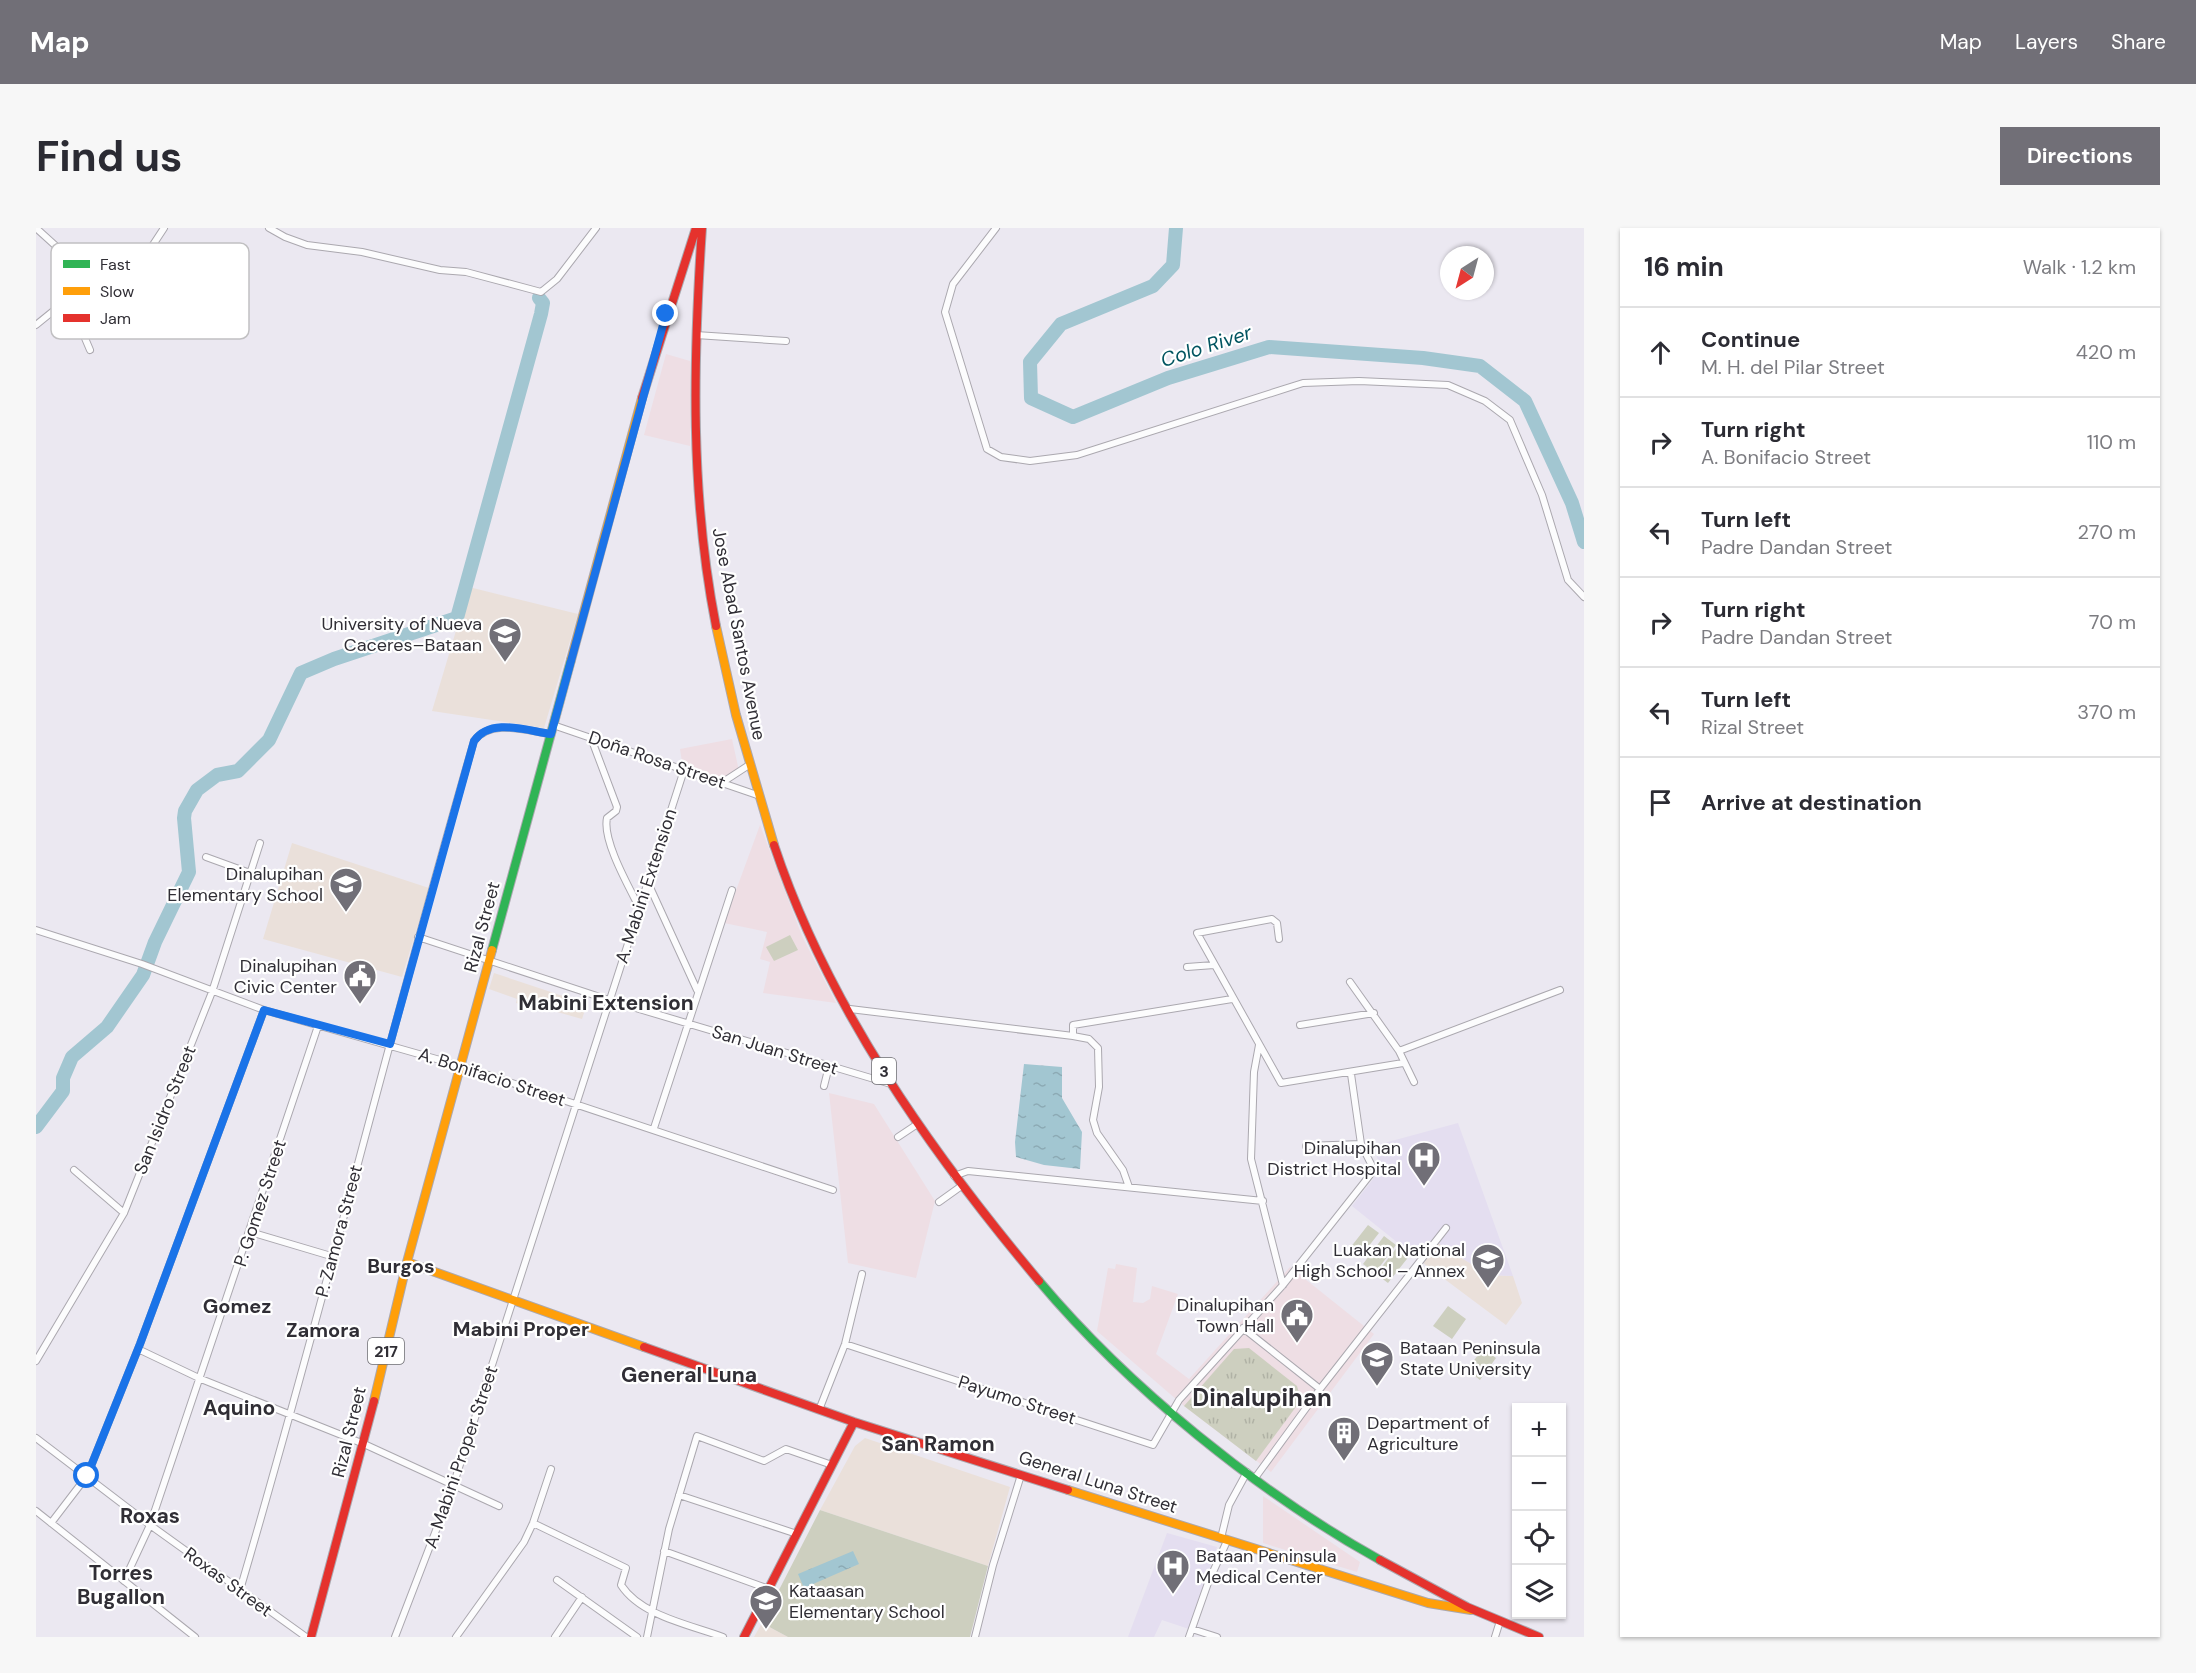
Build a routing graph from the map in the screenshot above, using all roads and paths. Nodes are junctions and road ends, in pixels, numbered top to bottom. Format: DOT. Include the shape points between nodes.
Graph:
graph roads {
  1 [pos="36,228"];
  2 [pos="164,228"];
  3 [pos="269,228"];
  4 [pos="597,228"];
  5 [pos="696,228"];
  6 [pos="702,228"];
  7 [pos="996,228"];
  8 [pos="53,243"];
  9 [pos="154,243"];
  10 [pos="51,314"];
  11 [pos="36,326"];
  12 [pos="696,335"];
  13 [pos="85,339"];
  14 [pos="786,341"];
  15 [pos="90,350"];
  16 [pos="1584,597"];
  17 [pos="552,730"];
  18 [pos="591,738"];
  19 [pos="749,765"];
  20 [pos="684,770"];
  21 [pos="723,782"];
  22 [pos="760,796"];
  23 [pos="260,843"];
  24 [pos="206,857"];
  25 [pos="250,873"];
  26 [pos="648,883"];
  27 [pos="732,890"];
  28 [pos="639,907"];
  29 [pos="36,930"];
  30 [pos="418,937"];
  31 [pos="1279,939"];
  32 [pos="489,960"];
  33 [pos="1214,965"];
  34 [pos="1187,967"];
  35 [pos="1350,982"];
  36 [pos="1560,990"];
  37 [pos="698,991"];
  38 [pos="212,992"];
  39 [pos="1232,999"];
  40 [pos="609,1000"];
  41 [pos="849,1009"];
  42 [pos="264,1010"];
  43 [pos="1374,1013"];
  44 [pos="688,1024"];
  45 [pos="1300,1025"];
  46 [pos="318,1026"];
  47 [pos="1073,1036"];
  48 [pos="390,1044"];
  49 [pos="1259,1046"];
  50 [pos="1399,1051"];
  51 [pos="1403,1063"];
  52 [pos="461,1066"];
  53 [pos="829,1066"];
  54 [pos="1351,1074"];
  55 [pos="1414,1082"];
  56 [pos="891,1084"];
  57 [pos="824,1086"];
  58 [pos="577,1105"];
  59 [pos="916,1125"];
  60 [pos="654,1128"];
  61 [pos="898,1137"];
  62 [pos="1361,1144"];
  63 [pos="1306,1146"];
  64 [pos="74,1170"];
  65 [pos="953,1177"];
  66 [pos="960,1187"];
  67 [pos="1129,1187"];
  68 [pos="833,1190"];
  69 [pos="1263,1201"];
  70 [pos="939,1202"];
  71 [pos="124,1213"];
  72 [pos="1446,1228"];
  73 [pos="250,1233"];
  74 [pos="331,1256"];
  75 [pos="407,1262"];
  76 [pos="862,1274"];
  77 [pos="1283,1285"];
  78 [pos="513,1302"];
  79 [pos="1243,1329"];
  80 [pos="845,1344"];
  81 [pos="138,1349"];
  82 [pos="36,1361"];
  83 [pos="201,1379"];
  84 [pos="1320,1389"];
  85 [pos="819,1410"];
  86 [pos="1171,1412"];
  87 [pos="291,1416"];
  88 [pos="854,1422"];
  89 [pos="36,1438"];
  90 [pos="364,1444"];
  91 [pos="832,1465"];
  92 [pos="551,1469"];
  93 [pos="1021,1475"];
  94 [pos="1251,1475"];
  95 [pos="87,1476"];
  96 [pos="453,1486"];
  97 [pos="680,1495"];
  98 [pos="499,1506"];
  99 [pos="36,1511"];
  100 [pos="533,1522"];
  101 [pos="51,1523"];
  102 [pos="150,1526"];
  103 [pos="796,1534"];
  104 [pos="1224,1540"];
  105 [pos="664,1551"];
  106 [pos="557,1580"];
  107 [pos="124,1581"];
  108 [pos="770,1589"];
  109 [pos="240,1590"];
  110 [pos="582,1597"];
  111 [pos="652,1610"];
  112 [pos="1477,1611"];
  113 [pos="1500,1621"];
  114 [pos="1192,1629"];
  115 [pos="195,1637"];
  116 [pos="306,1637"];
  117 [pos="311,1637"];
  118 [pos="395,1637"];
  119 [pos="456,1637"];
  120 [pos="555,1637"];
  121 [pos="637,1637"];
  122 [pos="647,1637"];
  123 [pos="723,1637"];
  124 [pos="744,1637"];
  125 [pos="975,1637"];
  126 [pos="1189,1637"];
  127 [pos="1217,1637"];
  128 [pos="1495,1637"];
  129 [pos="1539,1637"];
  1 -- 8 [label="street"];
  2 -- 9 [label="street"];
  3 -- 4 [label="street" via="307,245 466,272 541,292 557,279"];
  5 -- 17 [label="main road, Rizal Street / 217" via="666,314"];
  6 -- 12 [label="main road, Jose Abad Santos Avenue / 3"];
  7 -- 16 [label="street" via="953,284 945,312 987,449 1001,457 1030,461 1077,455 1303,383 1448,385 1485,400 1509,420 1542,495 1568,580"];
  10 -- 11 [label="street"];
  12 -- 14 [label="street"];
  12 -- 19 [label="main road, Jose Abad Santos Avenue / 3" via="693,418 701,526 727,679"];
  13 -- 15 [label="street"];
  17 -- 18 [label="street, Doña Rosa Street"];
  17 -- 30 [label="street, Doña Rosa Street" via="500,727 484,731 474,741"];
  17 -- 32 [label="main road, Rizal Street / 217"];
  18 -- 20 [label="street, Doña Rosa Street"];
  18 -- 28 [label="street" via="617,807 607,818 606,827"];
  19 -- 21 [label="street"];
  19 -- 22 [label="main road, Jose Abad Santos Avenue / 3"];
  20 -- 21 [label="street, Doña Rosa Street"];
  20 -- 26 [label="street, A. Mabini Extension"];
  21 -- 22 [label="street, Doña Rosa Street"];
  22 -- 41 [label="main road, Jose Abad Santos Avenue / 3" via="794,900"];
  23 -- 25 [label="street, San Isidro Street"];
  24 -- 25 [label="street"];
  25 -- 38 [label="street, San Isidro Street"];
  26 -- 28 [label="street, A. Mabini Extension"];
  26 -- 37 [label="street"];
  27 -- 37 [label="street"];
  28 -- 40 [label="street, A. Mabini Extension"];
  29 -- 38 [label="street, A. Bonifacio Street" via="151,967"];
  30 -- 32 [label="street, San Juan Street"];
  30 -- 48 [label="street, P. Zamora Street"];
  31 -- 33 [label="street" via="1277,922 1272,919 1197,933"];
  32 -- 40 [label="street, San Juan Street"];
  32 -- 52 [label="main road, Rizal Street / 217"];
  33 -- 34 [label="street"];
  33 -- 39 [label="street"];
  35 -- 43 [label="street"];
  36 -- 50 [label="street"];
  37 -- 44 [label="street"];
  38 -- 42 [label="street, A. Bonifacio Street"];
  38 -- 71 [label="street, San Isidro Street"];
  39 -- 47 [label="street" via="1072,1025"];
  39 -- 49 [label="street"];
  40 -- 44 [label="street, San Juan Street"];
  40 -- 58 [label="street, A. Mabini Extension"];
  41 -- 47 [label="street"];
  41 -- 56 [label="main road, Jose Abad Santos Avenue / 3"];
  42 -- 46 [label="street, A. Bonifacio Street"];
  42 -- 81 [label="street"];
  43 -- 45 [label="street"];
  43 -- 50 [label="street"];
  44 -- 53 [label="street, San Juan Street"];
  44 -- 60 [label="street"];
  46 -- 48 [label="street, A. Bonifacio Street"];
  46 -- 73 [label="street, P. Gomez Street"];
  47 -- 67 [label="street" via="1089,1039 1098,1048 1099,1087 1093,1120"];
  48 -- 52 [label="street, A. Bonifacio Street"];
  48 -- 74 [label="street, P. Zamora Street"];
  49 -- 54 [label="street" via="1281,1083"];
  49 -- 69 [label="street" via="1254,1072 1251,1159"];
  50 -- 51 [label="street"];
  51 -- 54 [label="street"];
  51 -- 55 [label="street"];
  52 -- 58 [label="street, A. Bonifacio Street"];
  52 -- 75 [label="main road, Rizal Street / 217"];
  53 -- 56 [label="street, San Juan Street"];
  53 -- 57 [label="street"];
  54 -- 62 [label="street"];
  56 -- 59 [label="main road, Jose Abad Santos Avenue / 3"];
  58 -- 60 [label="street, A. Bonifacio Street"];
  58 -- 78 [label="street, A. Mabini Proper Street"];
  59 -- 61 [label="street"];
  59 -- 65 [label="main road, Jose Abad Santos Avenue / 3"];
  60 -- 68 [label="street, A. Bonifacio Street"];
  62 -- 63 [label="street"];
  62 -- 77 [label="street" via="1374,1170"];
  64 -- 71 [label="street"];
  65 -- 66 [label="main road, Jose Abad Santos Avenue / 3"];
  65 -- 67 [label="street" via="968,1171"];
  66 -- 70 [label="street"];
  66 -- 86 [label="main road, Jose Abad Santos Avenue / 3" via="1064,1312"];
  67 -- 69 [label="street"];
  69 -- 77 [label="street"];
  71 -- 82 [label="street, San Isidro Street"];
  72 -- 84 [label="street"];
  73 -- 74 [label="street"];
  73 -- 83 [label="street, P. Gomez Street"];
  74 -- 87 [label="street, P. Zamora Street"];
  75 -- 78 [label="main road, General Luna Street"];
  75 -- 90 [label="main road, Rizal Street / 217"];
  76 -- 80 [label="street"];
  77 -- 79 [label="street"];
  78 -- 85 [label="main road, General Luna Street"];
  78 -- 96 [label="street, A. Mabini Proper Street"];
  79 -- 84 [label="street"];
  79 -- 86 [label="street"];
  80 -- 85 [label="street"];
  80 -- 86 [label="street, Payumo Street" via="1154,1445"];
  81 -- 83 [label="street"];
  81 -- 95 [label="street"];
  83 -- 87 [label="street"];
  83 -- 102 [label="street, P. Gomez Street"];
  84 -- 94 [label="street"];
  85 -- 88 [label="main road, General Luna Street"];
  86 -- 94 [label="main road, Jose Abad Santos Avenue / 3"];
  87 -- 90 [label="street"];
  87 -- 109 [label="street, P. Zamora Street"];
  88 -- 91 [label="main road"];
  88 -- 93 [label="main road, General Luna Street"];
  89 -- 95 [label="street, Roxas Street"];
  90 -- 96 [label="street"];
  90 -- 117 [label="main road, Rizal Street / 217"];
  91 -- 97 [label="street" via="786,1449 764,1461 697,1436"];
  91 -- 103 [label="main road"];
  92 -- 100 [label="street"];
  93 -- 104 [label="main road, General Luna Street"];
  93 -- 125 [label="street"];
  94 -- 104 [label="street" via="1232,1498"];
  94 -- 112 [label="main road, Jose Abad Santos Avenue / 3" via="1362,1550"];
  95 -- 101 [label="street"];
  95 -- 102 [label="street, Roxas Street"];
  96 -- 98 [label="street"];
  96 -- 118 [label="street, A. Mabini Proper Street"];
  97 -- 103 [label="street"];
  97 -- 105 [label="street"];
  99 -- 101 [label="street"];
  100 -- 111 [label="street" via="626,1568 621,1586"];
  100 -- 119 [label="street" via="524,1542"];
  101 -- 107 [label="street"];
  102 -- 107 [label="street, P. Gomez Street"];
  102 -- 109 [label="street, Roxas Street"];
  103 -- 108 [label="main road"];
  104 -- 112 [label="main road, General Luna Street" via="1428,1603"];
  104 -- 114 [label="street"];
  105 -- 108 [label="street"];
  105 -- 111 [label="street"];
  106 -- 110 [label="street"];
  107 -- 115 [label="street"];
  108 -- 124 [label="main road"];
  109 -- 116 [label="street, Roxas Street"];
  110 -- 120 [label="street"];
  110 -- 121 [label="street"];
  111 -- 122 [label="street"];
  111 -- 123 [label="street"];
  112 -- 113 [label="main road, Jose Abad Santos Avenue / 3"];
  113 -- 128 [label="street"];
  113 -- 129 [label="main road, Jose Abad Santos Avenue / 3"];
  114 -- 126 [label="street"];
  114 -- 127 [label="street"];
}
